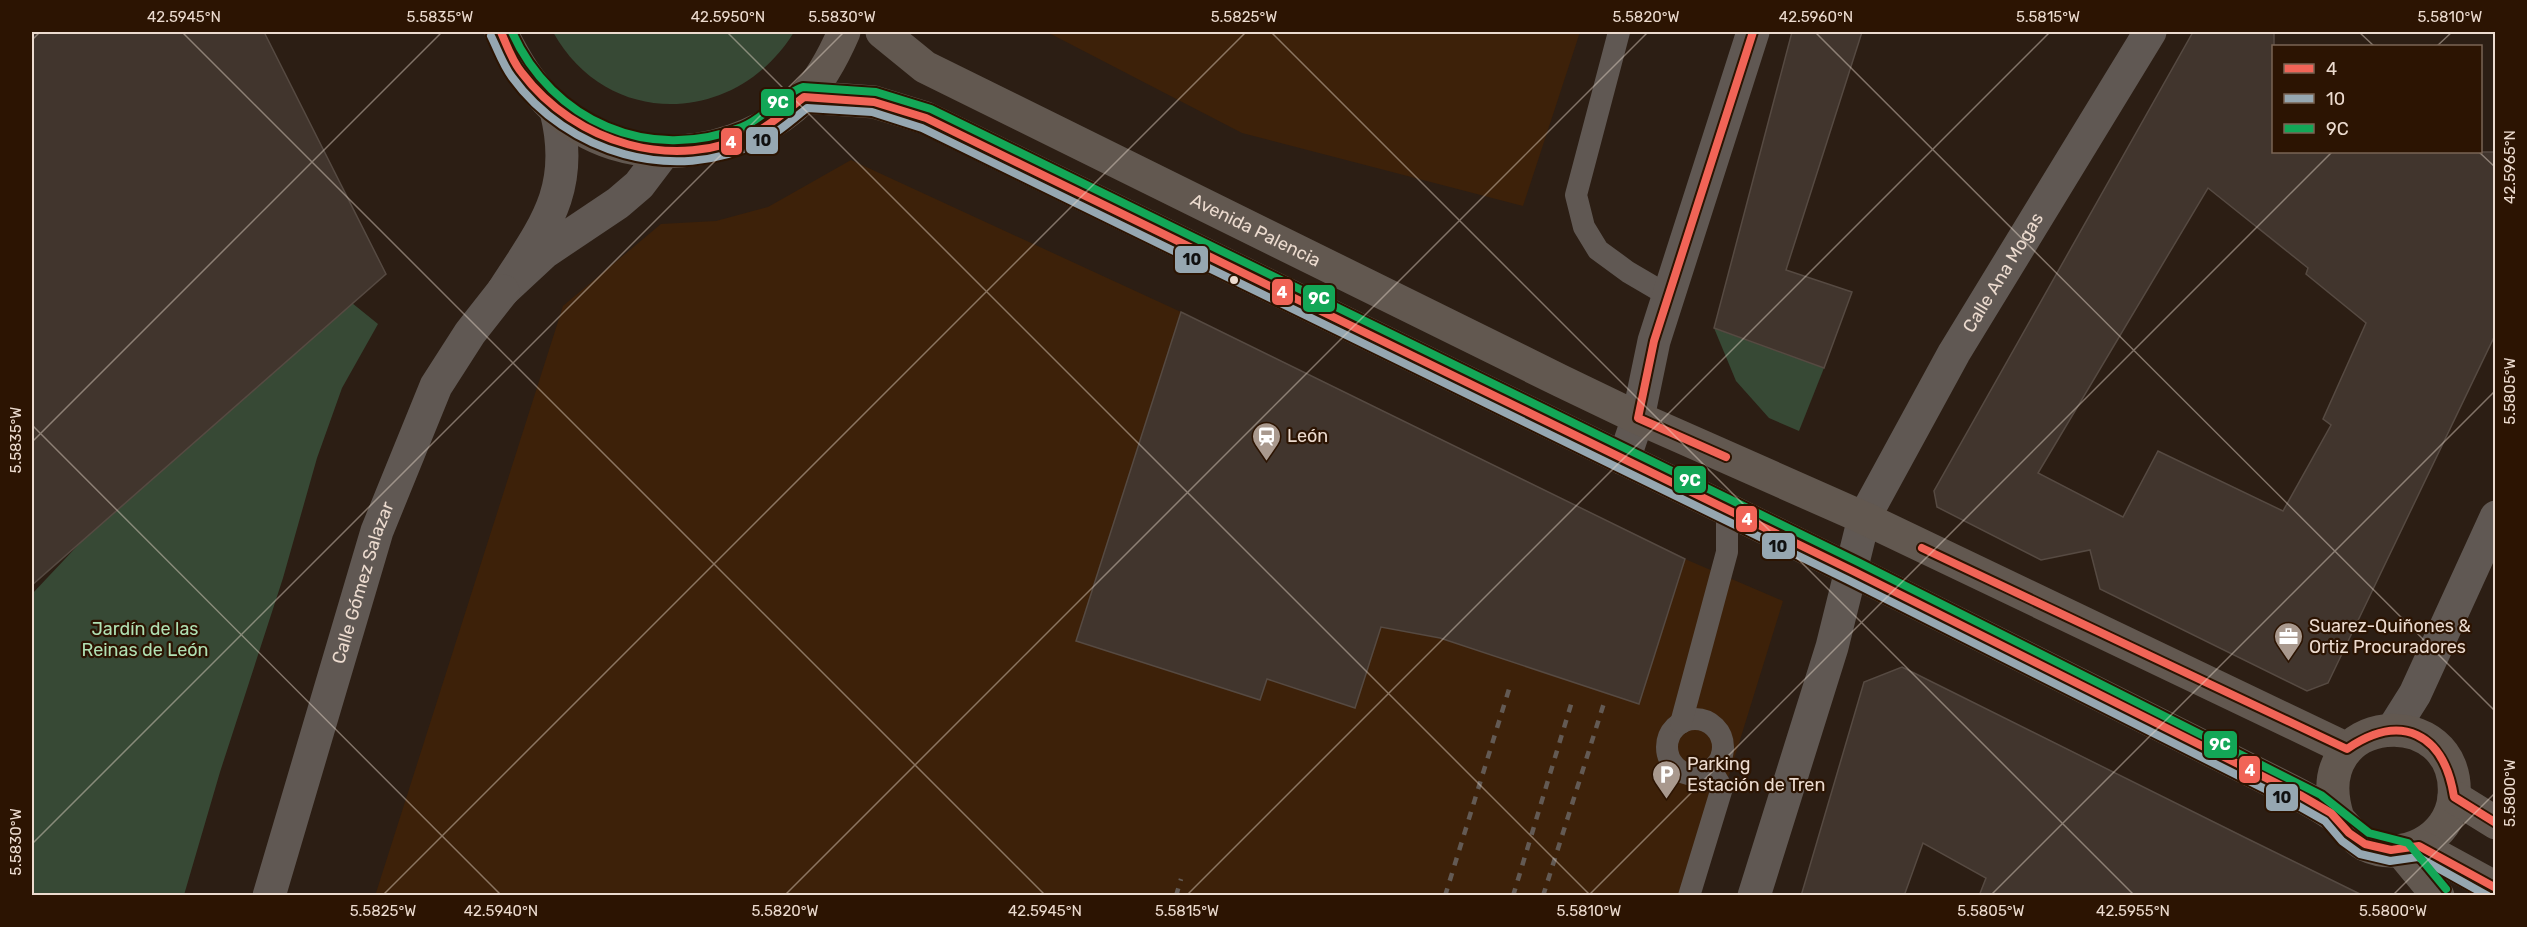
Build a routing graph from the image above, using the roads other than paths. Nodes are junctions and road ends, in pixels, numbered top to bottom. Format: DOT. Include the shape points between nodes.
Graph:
graph roads {
  1 [pos="501,32"];
  2 [pos="844,32"];
  3 [pos="882,32"];
  4 [pos="1619,32"];
  5 [pos="1753,32"];
  6 [pos="2150,32"];
  7 [pos="804,97"];
  8 [pos="556,111"];
  9 [pos="664,152"];
  10 [pos="503,291"];
  11 [pos="1669,296"];
  12 [pos="1638,418"];
  13 [pos="1624,459"];
  14 [pos="1727,510"];
  15 [pos="2496,517"];
  16 [pos="1864,518"];
  17 [pos="1853,571"];
  18 [pos="1681,723"];
  19 [pos="2393,729"];
  20 [pos="2347,749"];
  21 [pos="1711,770"];
  22 [pos="2454,797"];
  23 [pos="2338,818"];
  24 [pos="2496,823"];
  25 [pos="2410,848"];
  26 [pos="2496,888"];
  27 [pos="269,896"];
  28 [pos="1689,896"];
  29 [pos="1754,896"];
  30 [pos="2438,896"];
  1 -- 8 [label="main road" via="521,72"];
  2 -- 7 [label="main road" via="832,60"];
  3 -- 12 [label="main road, Avenida Palencia" via="926,67"];
  4 -- 11 [label="lane" via="1576,195 1584,227 1598,250"];
  5 -- 11 [label="street"];
  6 -- 16 [label="street, Calle Ana Mogas" via="1954,353"];
  7 -- 9 [label="main road" via="763,129 715,147"];
  7 -- 13 [label="main road" via="874,102 926,118"];
  8 -- 9 [label="main road" via="589,132 626,146"];
  8 -- 10 [label="street, Calle Gómez Salazar" via="563,155 560,188 538,236"];
  9 -- 10 [label="street, Calle Gómez Salazar" via="639,185 545,252"];
  10 -- 27 [label="street, Calle Gómez Salazar" via="436,386 377,531"];
  11 -- 12 [label="street" via="1654,341"];
  12 -- 13 [label="street"];
  12 -- 16 [label="main road, Avenida Palencia"];
  13 -- 14 [label="main road"];
  14 -- 17 [label="main road"];
  14 -- 18 [label="lane" via="1727,552"];
  15 -- 19 [label="street" via="2415,694"];
  16 -- 17 [label="street, Calle Ana Mogas"];
  16 -- 20 [label="main road"];
  17 -- 23 [label="main road" via="2286,788"];
  17 -- 29 [label="street, Calle Ana Mogas"];
  18 -- 21 [label="lane" via="1700,719 1716,729 1722,755"];
  18 -- 21 [label="lane" via="1669,736 1668,755 1672,764 1687,774"];
  19 -- 20 [label="main road" via="2376,731"];
  19 -- 22 [label="main road" via="2413,732 2431,742 2445,757 2453,776"];
  20 -- 23 [label="main road" via="2332,783 2332,801"];
  21 -- 28 [label="lane" via="1722,788"];
  22 -- 24 [label="main road"];
  22 -- 25 [label="main road" via="2443,825"];
  23 -- 25 [label="main road" via="2365,845 2383,851"];
  25 -- 26 [label="main road"];
  25 -- 30 [label="main road"];
}
